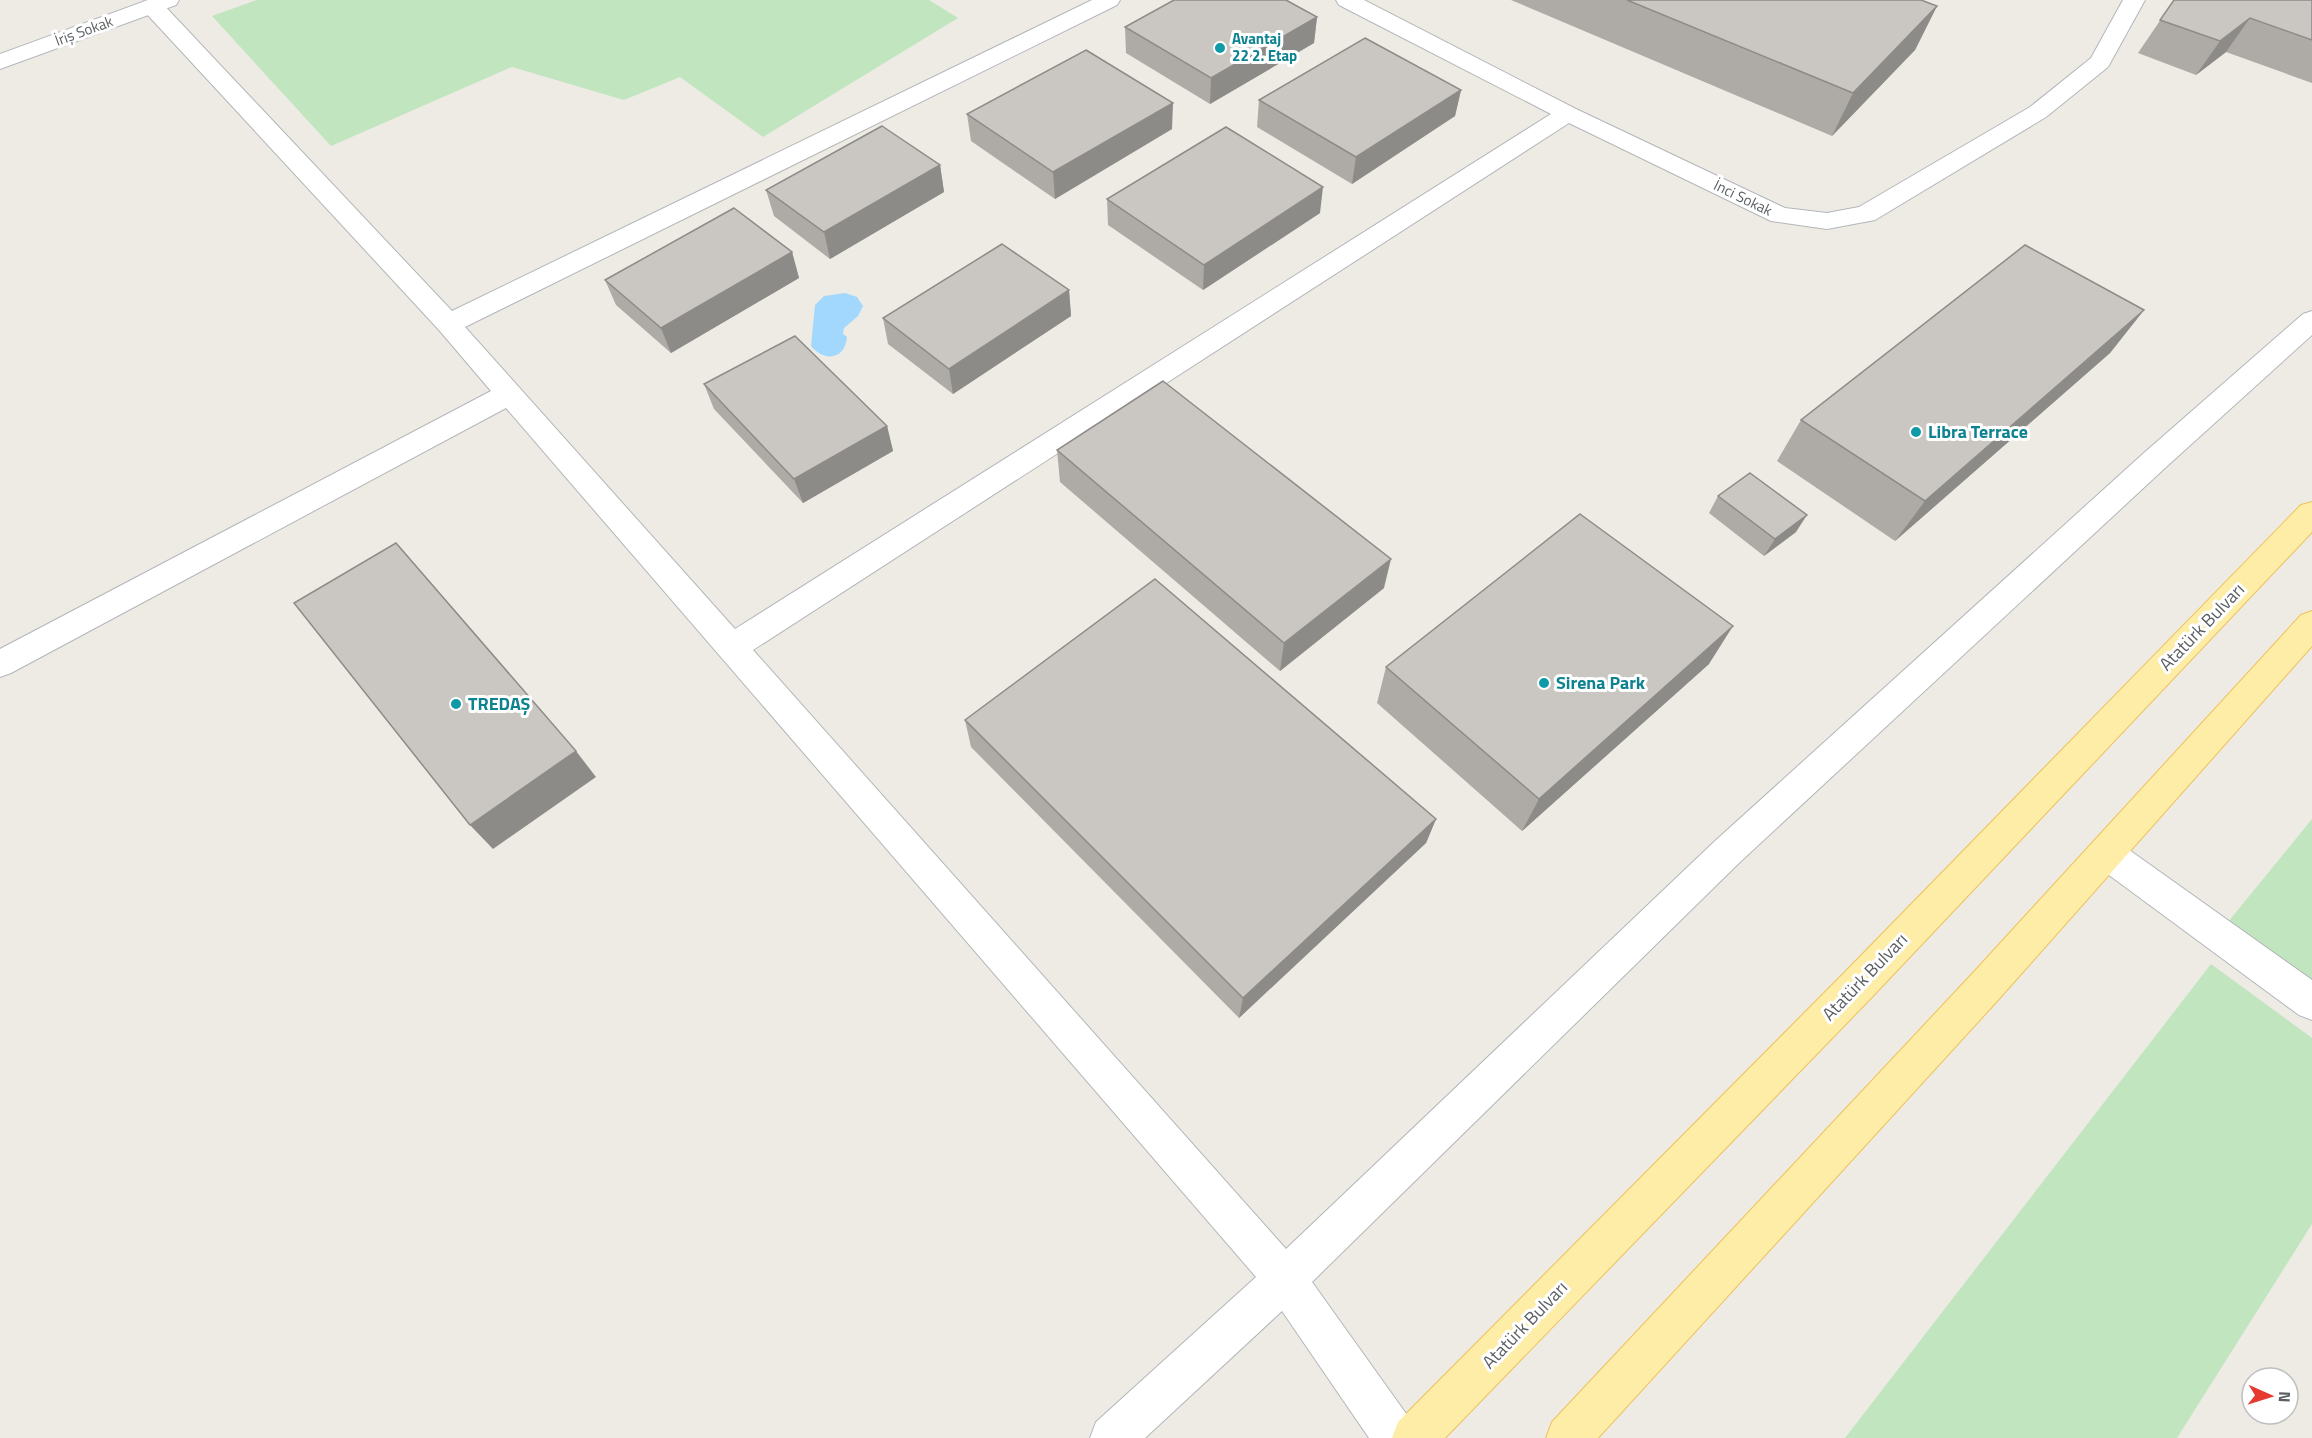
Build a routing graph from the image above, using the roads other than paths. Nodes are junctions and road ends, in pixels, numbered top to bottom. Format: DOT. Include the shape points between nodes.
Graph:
graph roads {
  1 [pos="1109,0"];
  2 [pos="1347,0"];
  3 [pos="2134,0"];
  4 [pos="160,3"];
  5 [pos="0,62"];
  6 [pos="1568,114"];
  7 [pos="2312,320"];
  8 [pos="448,324"];
  9 [pos="509,394"];
  10 [pos="2312,513"];
  11 [pos="2312,624"];
  12 [pos="731,648"];
  13 [pos="0,664"];
  14 [pos="2106,853"];
  15 [pos="2312,1002"];
  16 [pos="1285,1280"];
  17 [pos="1112,1438"];
  18 [pos="1396,1438"];
  19 [pos="1414,1438"];
  20 [pos="1568,1438"];
  1 -- 8 [label="street"];
  2 -- 6 [label="street, İnci Sokak"];
  3 -- 6 [label="street, İnci Sokak" via="2100,62 2038,112 1866,214 1827,221 1780,215"];
  4 -- 5 [label="street, İriş Sokak"];
  4 -- 8 [label="street"];
  6 -- 12 [label="street"];
  7 -- 16 [label="street" via="1727,852"];
  8 -- 9 [label="street"];
  9 -- 12 [label="street"];
  9 -- 13 [label="street"];
  10 -- 19 [label="main road, Atatürk Bulvarı" via="1858,985"];
  11 -- 14 [label="main road"];
  12 -- 16 [label="street"];
  14 -- 15 [label="street"];
  14 -- 20 [label="main road"];
  16 -- 17 [label="street"];
  16 -- 18 [label="street"];
}
